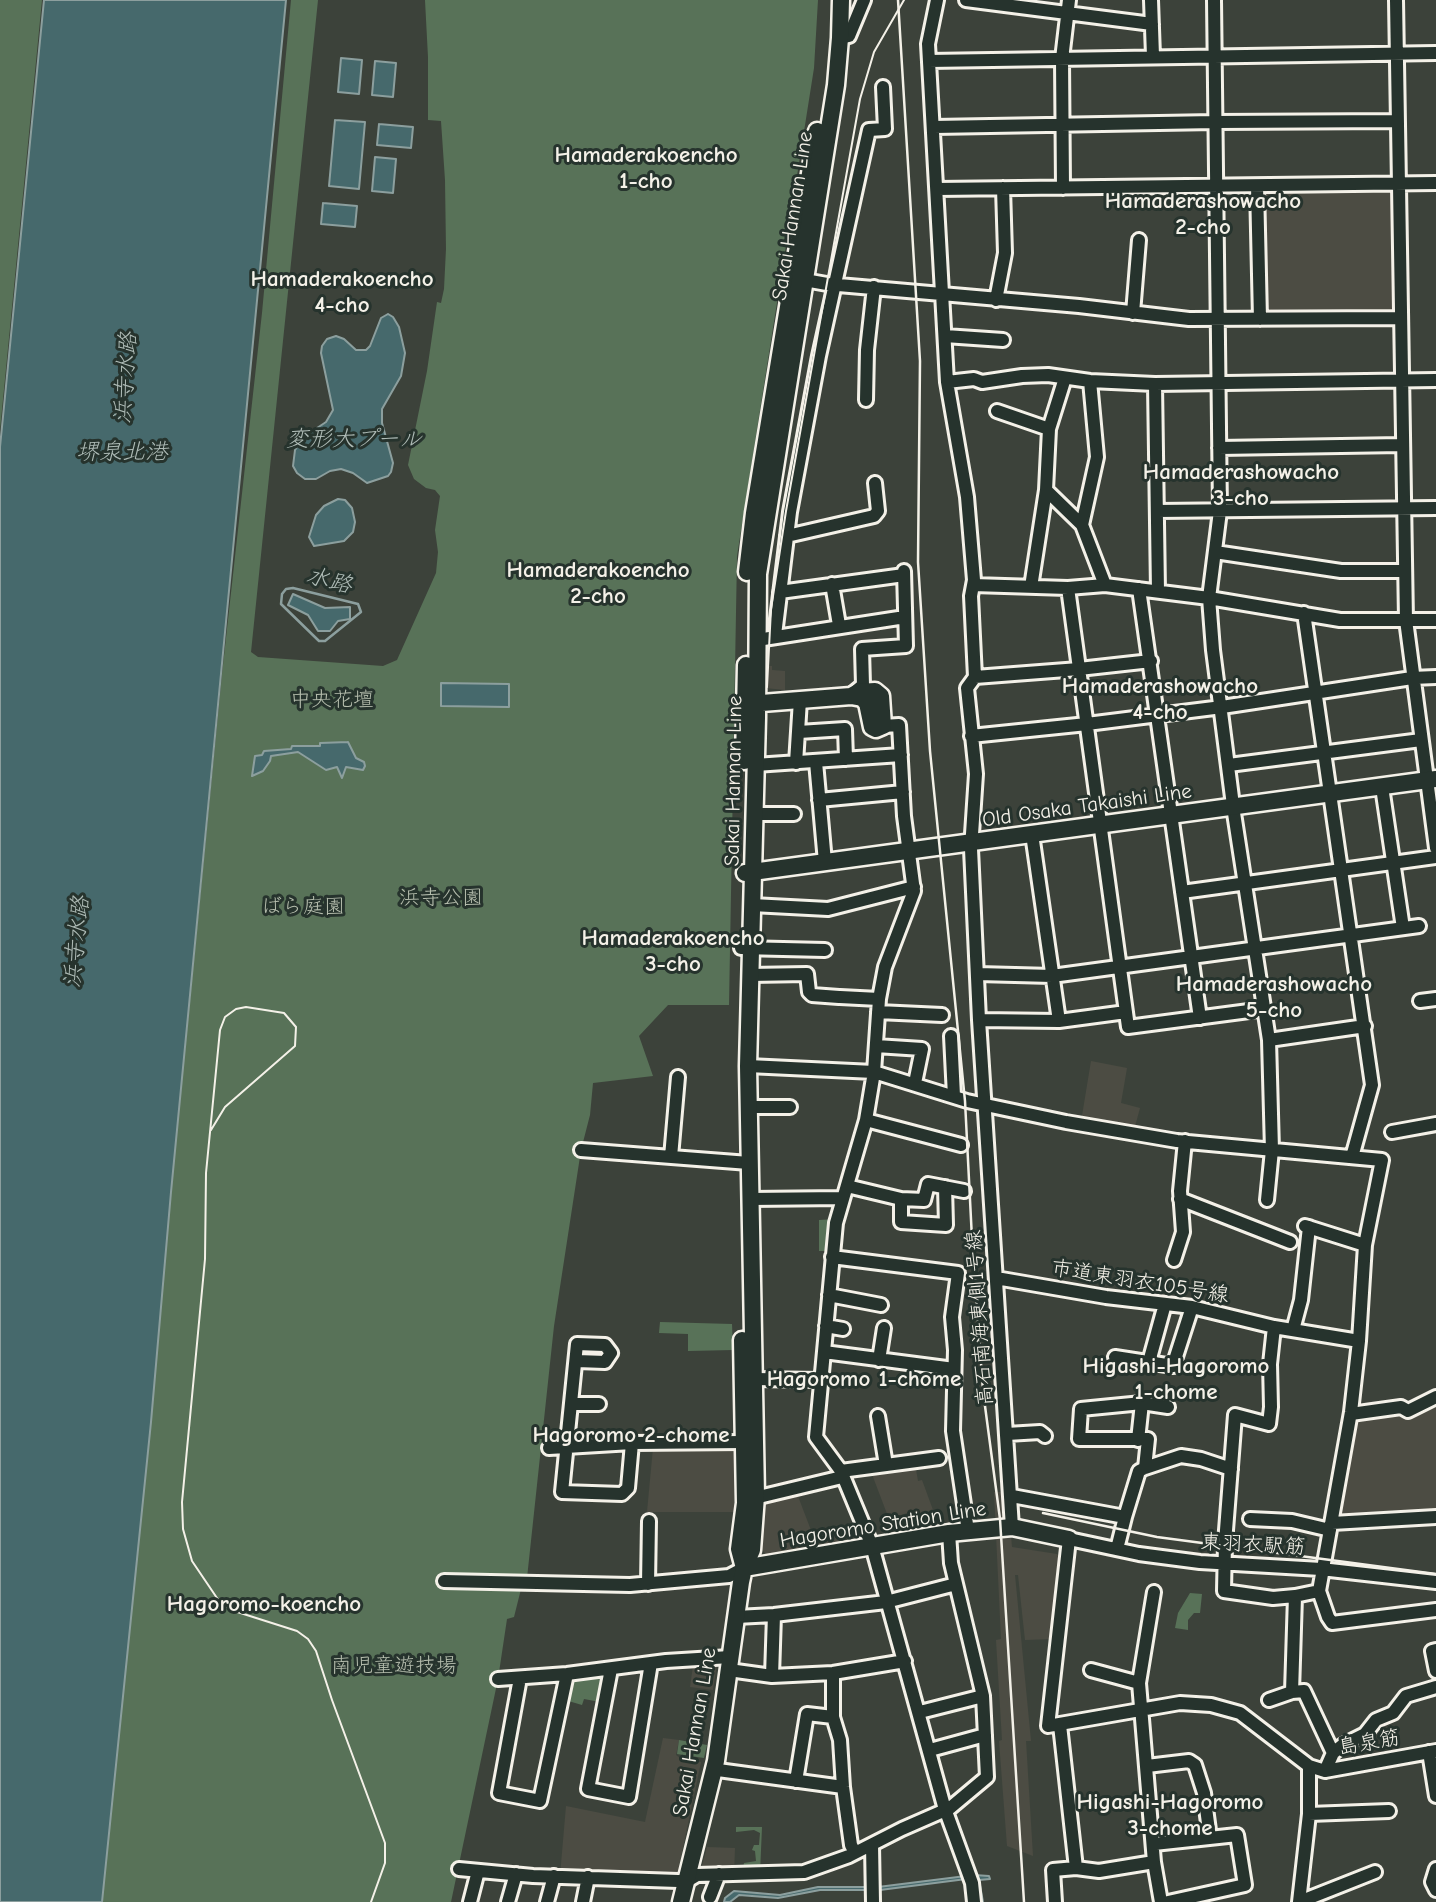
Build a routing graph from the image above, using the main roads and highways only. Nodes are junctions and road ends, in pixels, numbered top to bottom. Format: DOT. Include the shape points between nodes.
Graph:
graph roads {
  1 [pos="831,0"];
  2 [pos="841,0"];
  3 [pos="798,279"];
  4 [pos="751,704"];
  5 [pos="883,726"];
  6 [pos="1432,780"];
  7 [pos="748,873"];
  8 [pos="746,948"];
  9 [pos="744,1162"];
  10 [pos="1069,1539"];
  11 [pos="744,1568"];
  12 [pos="681,1902"];
  1 -- 3 [label="main road, Sakai Hannan Line" via="828,67"];
  2 -- 3 [label="main road, Sakai Hannan Line" via="836,85"];
  3 -- 4 [label="main road, Sakai Hannan Line" via="759,556"];
  3 -- 4 [label="main road, Sakai Hannan Line" via="749,544"];
  4 -- 5 [label="main road" via="878,692"];
  4 -- 7 [label="main road, Sakai Hannan Line"];
  4 -- 7 [label="main road, Sakai Hannan Line" via="755,765"];
  6 -- 7 [label="main road, Old Osaka Takaishi Line"];
  7 -- 8 [label="main road, Sakai Hannan Line"];
  7 -- 8 [label="main road, Sakai Hannan Line" via="752,905"];
  8 -- 9 [label="main road, Sakai Hannan Line"];
  8 -- 9 [label="main road, Sakai Hannan Line" via="750,975"];
  9 -- 11 [label="main road, Sakai Hannan Line" via="744,1503 739,1549"];
  9 -- 11 [label="main road, Sakai Hannan Line" via="750,1199 754,1378 752,1550"];
  10 -- 11 [label="main road, Hagoromo Station Line" via="1012,1527 949,1533"];
  11 -- 12 [label="main road, Sakai Hannan Line" via="716,1761"];
}
